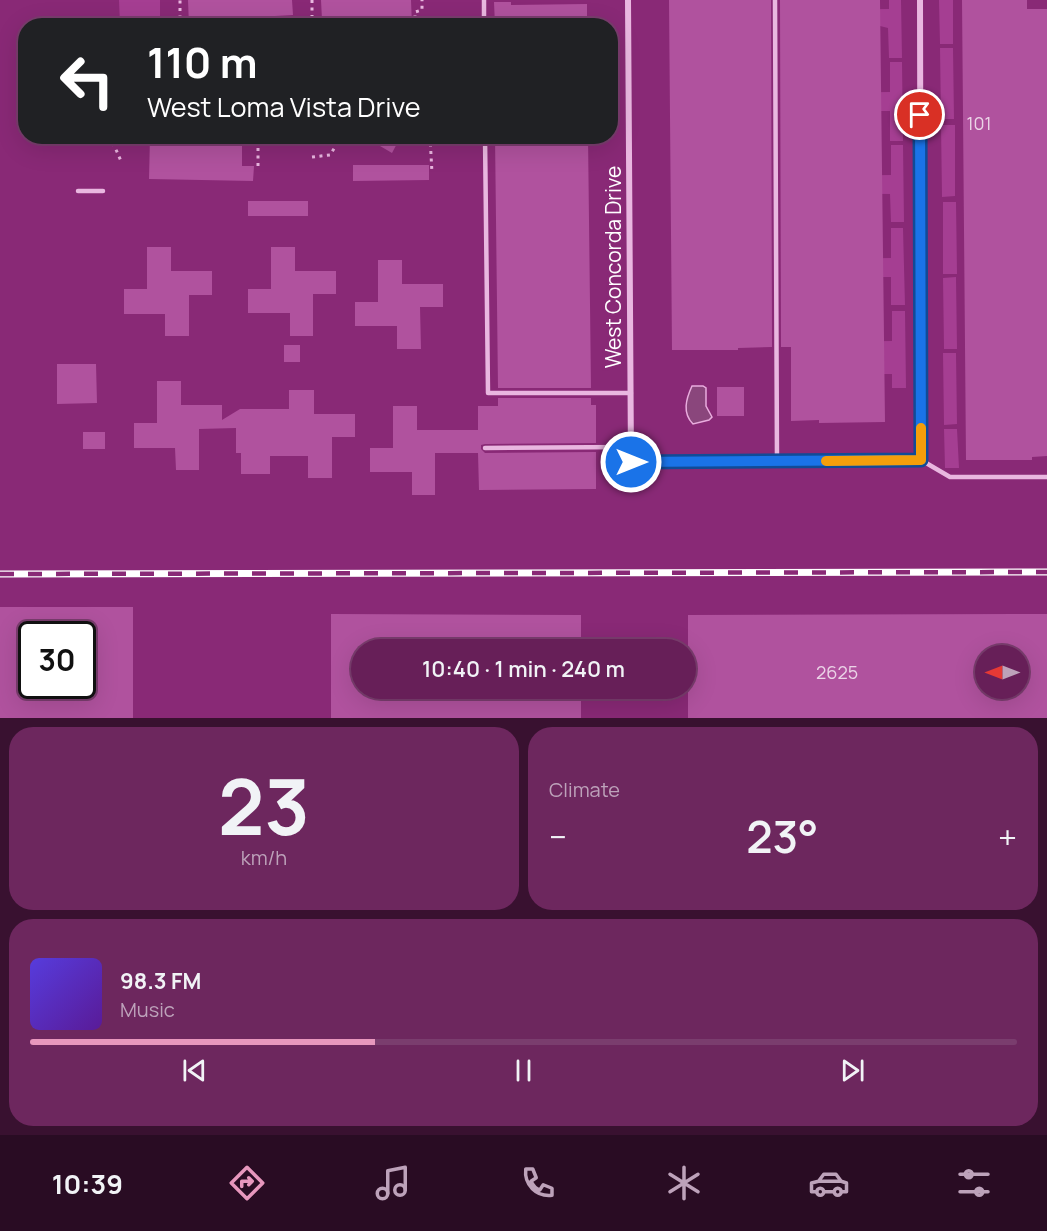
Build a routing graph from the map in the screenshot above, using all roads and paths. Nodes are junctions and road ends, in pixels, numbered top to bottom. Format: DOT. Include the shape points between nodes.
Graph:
graph roads {
  1 [pos="180,0"];
  2 [pos="312,0"];
  3 [pos="422,0"];
  4 [pos="484,0"];
  5 [pos="628,0"];
  6 [pos="775,0"];
  7 [pos="920,0"];
  8 [pos="180,18"];
  9 [pos="312,18"];
  10 [pos="415,18"];
  11 [pos="484,18"];
  12 [pos="114,144"];
  13 [pos="258,144"];
  14 [pos="337,144"];
  15 [pos="430,144"];
  16 [pos="485,144"];
  17 [pos="312,157"];
  18 [pos="121,161"];
  19 [pos="258,166"];
  20 [pos="432,173"];
  21 [pos="103,191"];
  22 [pos="78,192"];
  23 [pos="631,393"];
  24 [pos="631,447"];
  25 [pos="485,448"];
  26 [pos="921,460"];
  27 [pos="777,462"];
  28 [pos="1047,477"];
  1 -- 8 [label="path"];
  2 -- 9 [label="path"];
  3 -- 10 [label="path" via="422,10 415,12"];
  4 -- 11 [label="lane"];
  5 -- 23 [label="street, West Concorda Drive"];
  6 -- 27 [label="lane"];
  7 -- 26 [label="street"];
  12 -- 18 [label="path"];
  13 -- 19 [label="path"];
  14 -- 17 [label="path" via="330,155"];
  15 -- 20 [label="path"];
  16 -- 23 [label="lane" via="488,393"];
  21 -- 22 [label="lane"];
  23 -- 24 [label="street, West Concorda Drive"];
  24 -- 25 [label="lane"];
  24 -- 27 [label="street, West Concorda Drive" via="631,462"];
  26 -- 27 [label="street"];
  26 -- 28 [label="lane" via="950,477"];
}
